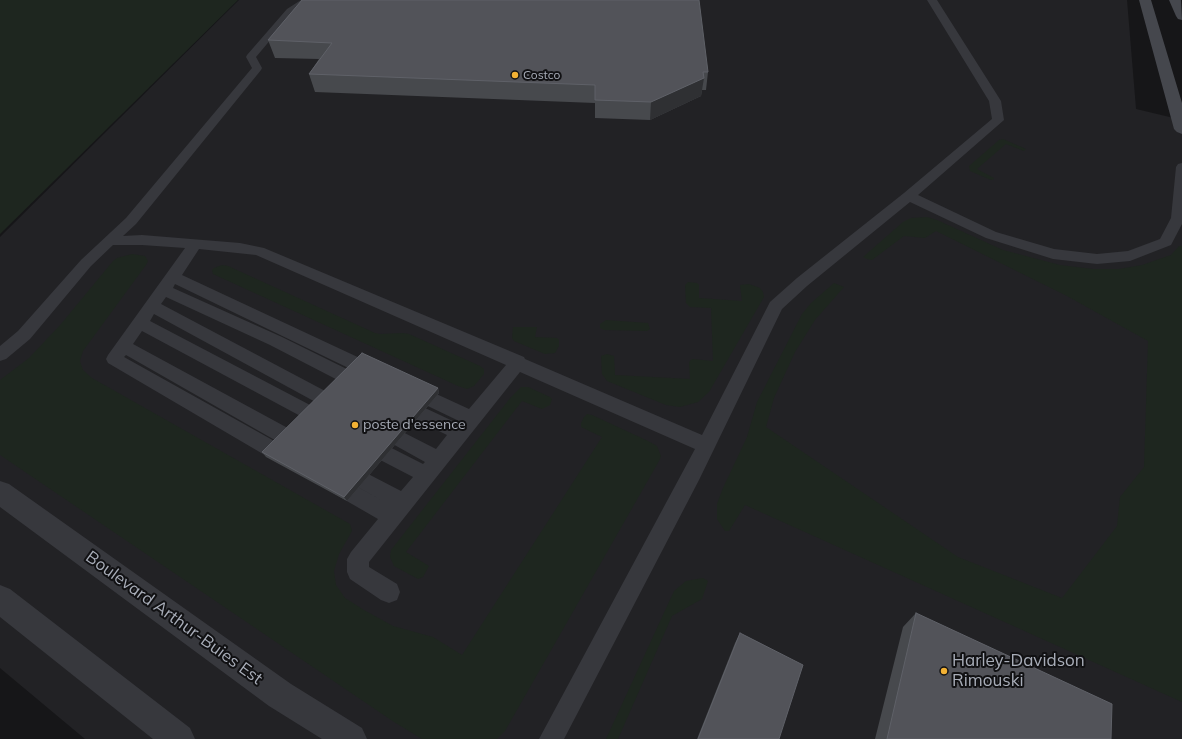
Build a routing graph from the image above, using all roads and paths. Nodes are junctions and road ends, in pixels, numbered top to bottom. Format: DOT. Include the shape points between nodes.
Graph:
graph roads {
  1 [pos="307,0"];
  2 [pos="932,0"];
  3 [pos="1145,0"];
  4 [pos="1174,0"];
  5 [pos="1182,16"];
  6 [pos="1182,129"];
  7 [pos="1182,167"];
  8 [pos="909,196"];
  9 [pos="110,241"];
  10 [pos="195,245"];
  11 [pos="168,284"];
  12 [pos="152,306"];
  13 [pos="140,323"];
  14 [pos="123,346"];
  15 [pos="0,355"];
  16 [pos="518,362"];
  17 [pos="475,415"];
  18 [pos="460,433"];
  19 [pos="706,445"];
  20 [pos="439,460"];
  21 [pos="301,466"];
  22 [pos="426,475"];
  23 [pos="322,477"];
  24 [pos="0,492"];
  25 [pos="398,509"];
  26 [pos="388,592"];
  27 [pos="0,599"];
  28 [pos="179,739"];
  29 [pos="351,739"];
  30 [pos="551,739"];
  1 -- 9 [label="lane" via="290,11 252,57 258,68 131,221"];
  2 -- 8 [label="lane" via="995,101 998,120"];
  3 -- 6 [label="main road"];
  4 -- 5 [label="main road"];
  7 -- 8 [label="lane" via="1178,218 1166,242 1130,256 1097,259 1054,254 991,235"];
  8 -- 19 [label="lane" via="776,306"];
  9 -- 10 [label="lane" via="142,240"];
  9 -- 15 [label="lane" via="86,263 24,335"];
  10 -- 11 [label="lane"];
  10 -- 16 [label="lane" via="259,251"];
  11 -- 12 [label="lane"];
  11 -- 17 [label="lane"];
  11 -- 18 [label="lane"];
  12 -- 13 [label="lane"];
  12 -- 20 [label="lane"];
  13 -- 14 [label="lane"];
  13 -- 22 [label="lane"];
  14 -- 21 [label="lane" via="114,359"];
  14 -- 25 [label="lane" via="321,456"];
  16 -- 17 [label="lane"];
  16 -- 19 [label="lane"];
  17 -- 18 [label="lane"];
  18 -- 20 [label="lane"];
  19 -- 30 [label="lane"];
  20 -- 22 [label="lane"];
  22 -- 25 [label="lane"];
  23 -- 25 [label="lane"];
  24 -- 29 [label="street, Boulevard Arthur-Buies Est" via="280,695"];
  25 -- 26 [label="lane" via="358,558 358,572"];
  27 -- 28 [label="street"];
}
